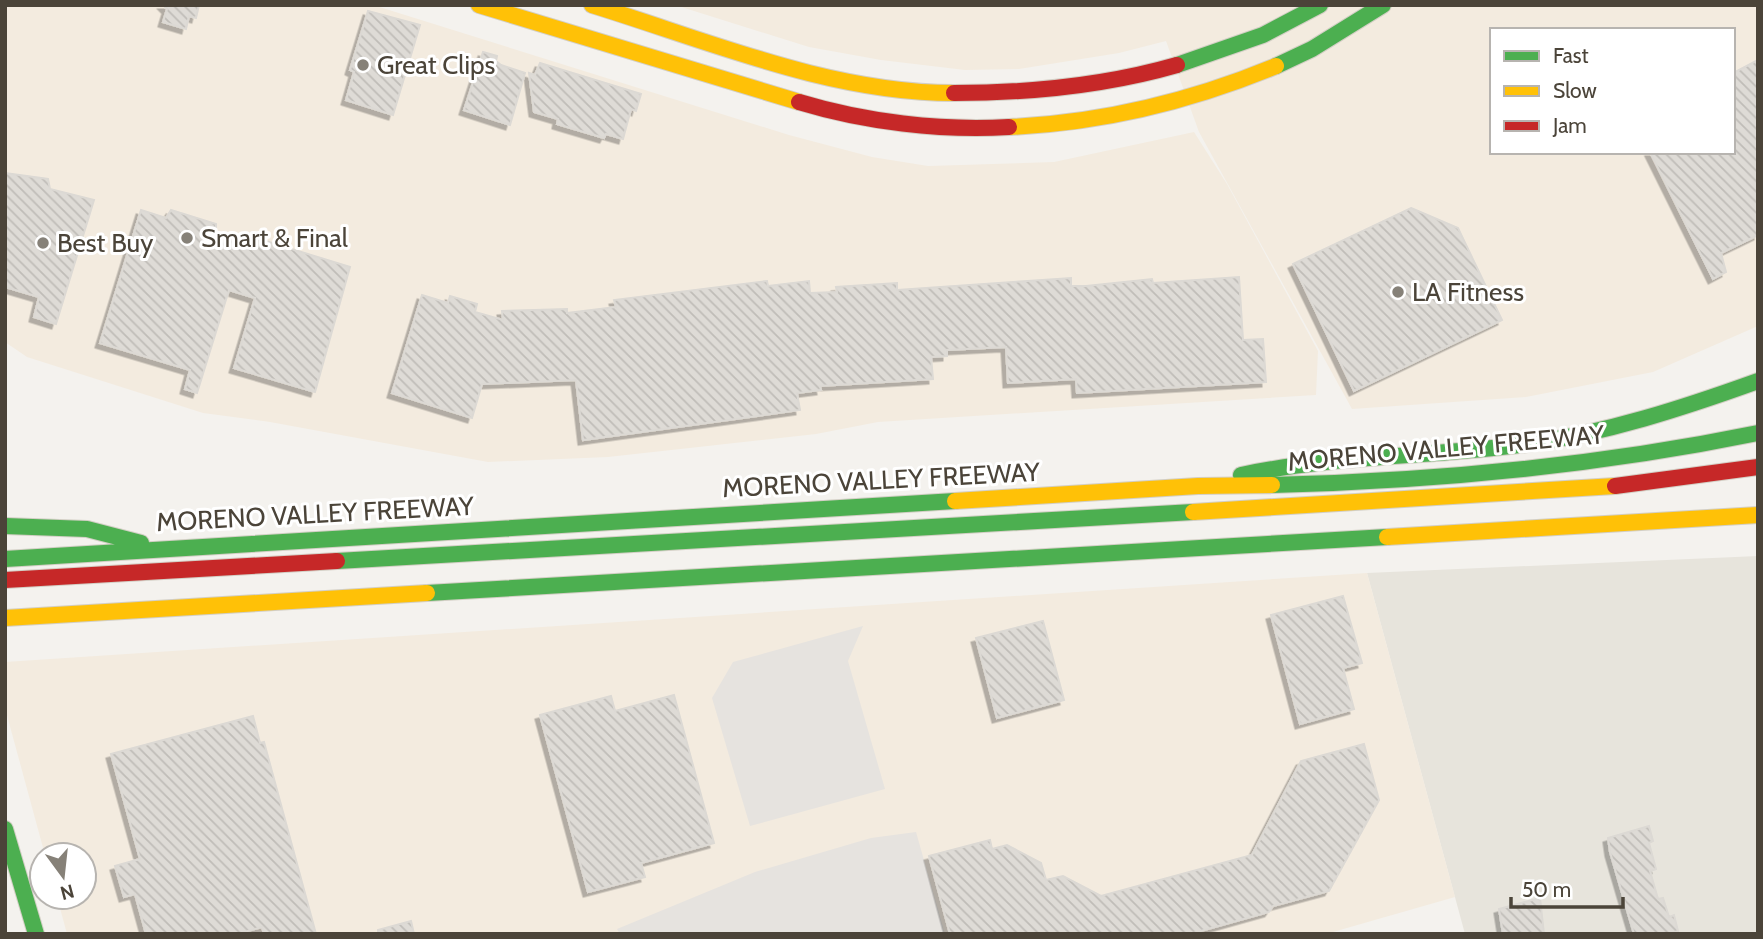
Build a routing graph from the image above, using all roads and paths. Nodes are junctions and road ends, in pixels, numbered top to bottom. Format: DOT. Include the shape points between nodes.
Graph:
graph roads {
  1 [pos="480,5"];
  2 [pos="592,5"];
  3 [pos="1320,5"];
  4 [pos="1383,5"];
  5 [pos="1758,382"];
  6 [pos="1758,433"];
  7 [pos="1758,467"];
  8 [pos="1198,486"];
  9 [pos="1758,505"];
  10 [pos="1758,515"];
  11 [pos="1672,520"];
  12 [pos="5,527"];
  13 [pos="161,548"];
  14 [pos="5,559"];
  15 [pos="5,580"];
  16 [pos="5,618"];
  17 [pos="6,838"];
  18 [pos="36,934"];
  1 -- 4 [label="main road" via="817,107 866,119 953,130 1028,129 1104,120 1211,92 1289,61"];
  2 -- 3 [label="main road" via="821,76 980,94 1023,93 1132,78 1244,42"];
  5 -- 8 [label="main road" via="1706,401 1579,434 1450,452 1287,464"];
  6 -- 8 [label="main road, MORENO VALLEY FREEWAY" via="1540,468 1290,486"];
  7 -- 15 [label="main road" via="1580,490"];
  8 -- 13 [label="main road, MORENO VALLEY FREEWAY"];
  9 -- 11 [label="main road"];
  10 -- 11 [label="main road"];
  11 -- 16 [label="main road"];
  12 -- 13 [label="main road" via="87,529"];
  13 -- 14 [label="main road, MORENO VALLEY FREEWAY"];
  17 -- 18 [label="main road"];
}
